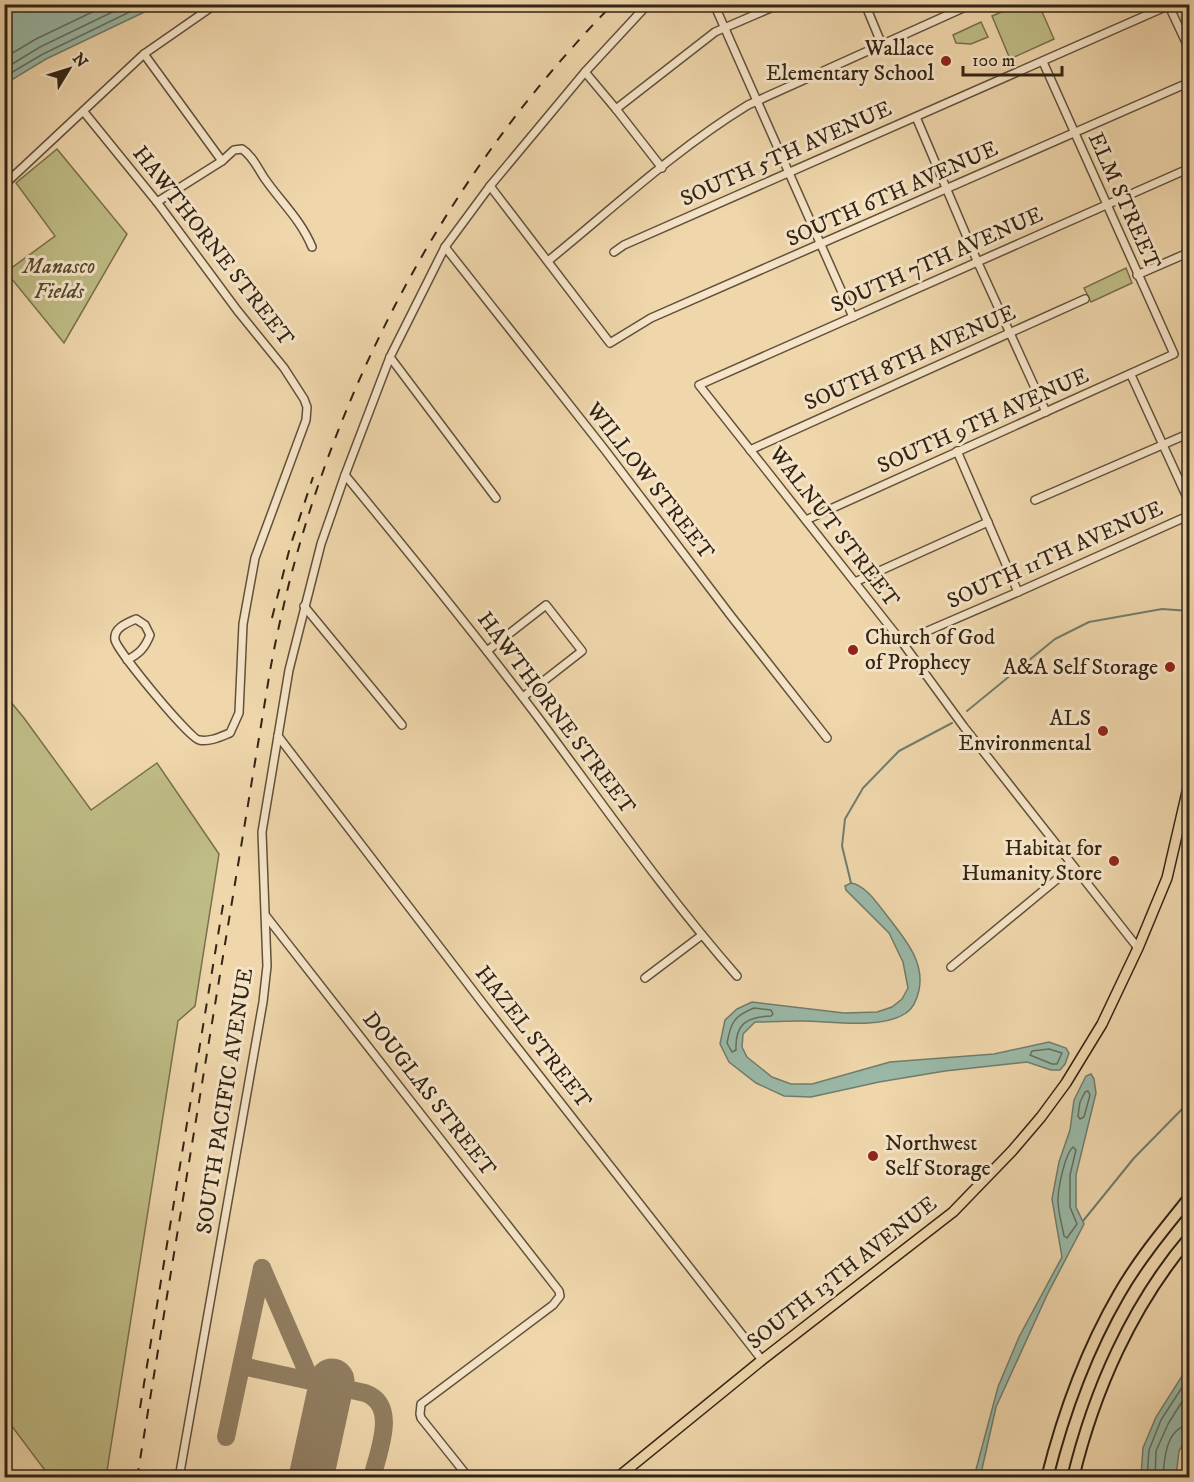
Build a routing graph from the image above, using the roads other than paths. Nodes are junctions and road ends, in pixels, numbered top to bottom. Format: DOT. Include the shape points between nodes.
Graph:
graph roads {
  1 [pos="216,4"];
  2 [pos="648,4"];
  3 [pos="714,4"];
  4 [pos="780,4"];
  5 [pos="865,4"];
  6 [pos="972,4"];
  7 [pos="1170,5"];
  8 [pos="725,28"];
  9 [pos="882,45"];
  10 [pos="1190,51"];
  11 [pos="144,54"];
  12 [pos="1043,62"];
  13 [pos="585,72"];
  14 [pos="1190,82"];
  15 [pos="757,101"];
  16 [pos="616,109"];
  17 [pos="84,112"];
  18 [pos="916,117"];
  19 [pos="1074,134"];
  20 [pos="222,161"];
  21 [pos="662,168"];
  22 [pos="1190,168"];
  23 [pos="789,173"];
  24 [pos="4,185"];
  25 [pos="490,186"];
  26 [pos="947,189"];
  27 [pos="157,202"];
  28 [pos="1106,206"];
  29 [pos="821,245"];
  30 [pos="312,246"];
  31 [pos="445,247"];
  32 [pos="614,252"];
  33 [pos="1190,252"];
  34 [pos="548,261"];
  35 [pos="978,262"];
  36 [pos="1137,275"];
  37 [pos="1085,299"];
  38 [pos="853,317"];
  39 [pos="1010,333"];
  40 [pos="1174,354"];
  41 [pos="390,357"];
  42 [pos="1131,375"];
  43 [pos="699,385"];
  44 [pos="1046,412"];
  45 [pos="1190,433"];
  46 [pos="1164,444"];
  47 [pos="750,450"];
  48 [pos="957,451"];
  49 [pos="345,475"];
  50 [pos="496,498"];
  51 [pos="1035,500"];
  52 [pos="1190,504"];
  53 [pos="1190,515"];
  54 [pos="806,520"];
  55 [pos="988,522"];
  56 [pos="855,582"];
  57 [pos="1018,592"];
  58 [pos="304,606"];
  59 [pos="902,642"];
  60 [pos="487,651"];
  61 [pos="127,660"];
  62 [pos="523,697"];
  63 [pos="402,725"];
  64 [pos="278,736"];
  65 [pos="827,738"];
  66 [pos="1190,779"];
  67 [pos="1073,866"];
  68 [pos="266,916"];
  69 [pos="702,935"];
  70 [pos="1138,948"];
  71 [pos="951,967"];
  72 [pos="737,976"];
  73 [pos="645,978"];
  74 [pos="1190,1197"];
  75 [pos="1190,1237"];
  76 [pos="762,1360"];
  77 [pos="179,1478"];
  78 [pos="469,1478"];
  79 [pos="617,1478"];
  80 [pos="1047,1478"];
  81 [pos="1073,1478"];
  1 -- 11 [label="street"];
  2 -- 13 [label="street, SOUTH PACIFIC AVENUE"];
  3 -- 8 [label="street"];
  4 -- 8 [label="street"];
  5 -- 9 [label="street"];
  6 -- 9 [label="street"];
  7 -- 10 [label="street"];
  7 -- 12 [label="street, SOUTH 5TH AVENUE"];
  8 -- 15 [label="street"];
  8 -- 16 [label="street"];
  9 -- 15 [label="street"];
  11 -- 17 [label="street"];
  11 -- 20 [label="street"];
  12 -- 18 [label="street, SOUTH 5TH AVENUE"];
  12 -- 19 [label="street, ELM STREET"];
  13 -- 16 [label="street"];
  13 -- 25 [label="street, SOUTH PACIFIC AVENUE"];
  14 -- 19 [label="street, SOUTH 6TH AVENUE"];
  15 -- 21 [label="street" via="728,117"];
  15 -- 23 [label="street"];
  16 -- 21 [label="street"];
  17 -- 24 [label="street"];
  17 -- 27 [label="street, HAWTHORNE STREET"];
  18 -- 23 [label="street, SOUTH 5TH AVENUE"];
  18 -- 26 [label="street"];
  19 -- 26 [label="street, SOUTH 6TH AVENUE"];
  19 -- 28 [label="street, ELM STREET"];
  20 -- 27 [label="street"];
  20 -- 30 [label="street" via="238,148 249,153"];
  21 -- 34 [label="street"];
  22 -- 28 [label="street, SOUTH 7TH AVENUE"];
  23 -- 29 [label="street"];
  23 -- 32 [label="street, SOUTH 5TH AVENUE"];
  25 -- 31 [label="street, SOUTH PACIFIC AVENUE"];
  25 -- 34 [label="street"];
  26 -- 29 [label="street, SOUTH 6TH AVENUE"];
  26 -- 35 [label="street"];
  27 -- 61 [label="street, HAWTHORNE STREET" via="284,368 307,407 306,420 255,558 243,624 239,713 230,733 212,741 196,740"];
  28 -- 35 [label="street, SOUTH 7TH AVENUE"];
  28 -- 36 [label="street, ELM STREET"];
  29 -- 34 [label="street, SOUTH 6TH AVENUE" via="651,318 610,343"];
  29 -- 38 [label="street"];
  31 -- 41 [label="street, SOUTH PACIFIC AVENUE"];
  31 -- 65 [label="street, WILLOW STREET"];
  33 -- 36 [label="street"];
  35 -- 38 [label="street, SOUTH 7TH AVENUE"];
  35 -- 39 [label="street"];
  36 -- 40 [label="street, ELM STREET"];
  37 -- 39 [label="street, SOUTH 8TH AVENUE"];
  38 -- 43 [label="street, SOUTH 7TH AVENUE"];
  39 -- 44 [label="street"];
  39 -- 47 [label="street, SOUTH 8TH AVENUE"];
  40 -- 42 [label="street, SOUTH 9TH AVENUE"];
  41 -- 49 [label="street, SOUTH PACIFIC AVENUE"];
  41 -- 50 [label="street"];
  42 -- 44 [label="street, SOUTH 9TH AVENUE"];
  42 -- 46 [label="street"];
  43 -- 47 [label="street, WALNUT STREET"];
  44 -- 48 [label="street, SOUTH 9TH AVENUE"];
  45 -- 46 [label="street"];
  46 -- 51 [label="street"];
  46 -- 52 [label="street"];
  47 -- 54 [label="street, WALNUT STREET"];
  48 -- 54 [label="street, SOUTH 9TH AVENUE"];
  48 -- 55 [label="street"];
  49 -- 58 [label="street, SOUTH PACIFIC AVENUE"];
  49 -- 60 [label="street, HAWTHORNE STREET"];
  53 -- 57 [label="street, SOUTH 11TH AVENUE"];
  54 -- 56 [label="street, WALNUT STREET"];
  55 -- 56 [label="street"];
  55 -- 57 [label="street"];
  56 -- 59 [label="street, WALNUT STREET"];
  57 -- 59 [label="street, SOUTH 11TH AVENUE"];
  58 -- 63 [label="street"];
  58 -- 64 [label="street, SOUTH PACIFIC AVENUE"];
  59 -- 67 [label="street, WALNUT STREET"];
  60 -- 62 [label="street, HAWTHORNE STREET"];
  60 -- 62 [label="street" via="546,605 582,651"];
  61 -- 61 [label="street" via="115,641 117,631 136,620 145,625 150,635 147,645"];
  62 -- 69 [label="street, HAWTHORNE STREET"];
  64 -- 68 [label="street, SOUTH PACIFIC AVENUE" via="262,832"];
  64 -- 76 [label="street, HAZEL STREET"];
  66 -- 70 [label="main road, SOUTH 13TH AVENUE" via="1167,878"];
  67 -- 70 [label="street, WALNUT STREET"];
  67 -- 71 [label="street"];
  68 -- 77 [label="street, SOUTH PACIFIC AVENUE" via="263,1002"];
  68 -- 78 [label="street, DOUGLAS STREET" via="557,1286 560,1296 553,1305 425,1400 420,1409 421,1419"];
  69 -- 72 [label="street, HAWTHORNE STREET"];
  69 -- 73 [label="street"];
  70 -- 76 [label="main road, SOUTH 13TH AVENUE" via="1102,1024 1066,1083 1012,1151 953,1212"];
  74 -- 80 [label="highway" via="1119,1294 1081,1370"];
  75 -- 81 [label="highway" via="1174,1254 1145,1300 1104,1378"];
  76 -- 79 [label="main road, SOUTH 13TH AVENUE"];
}
